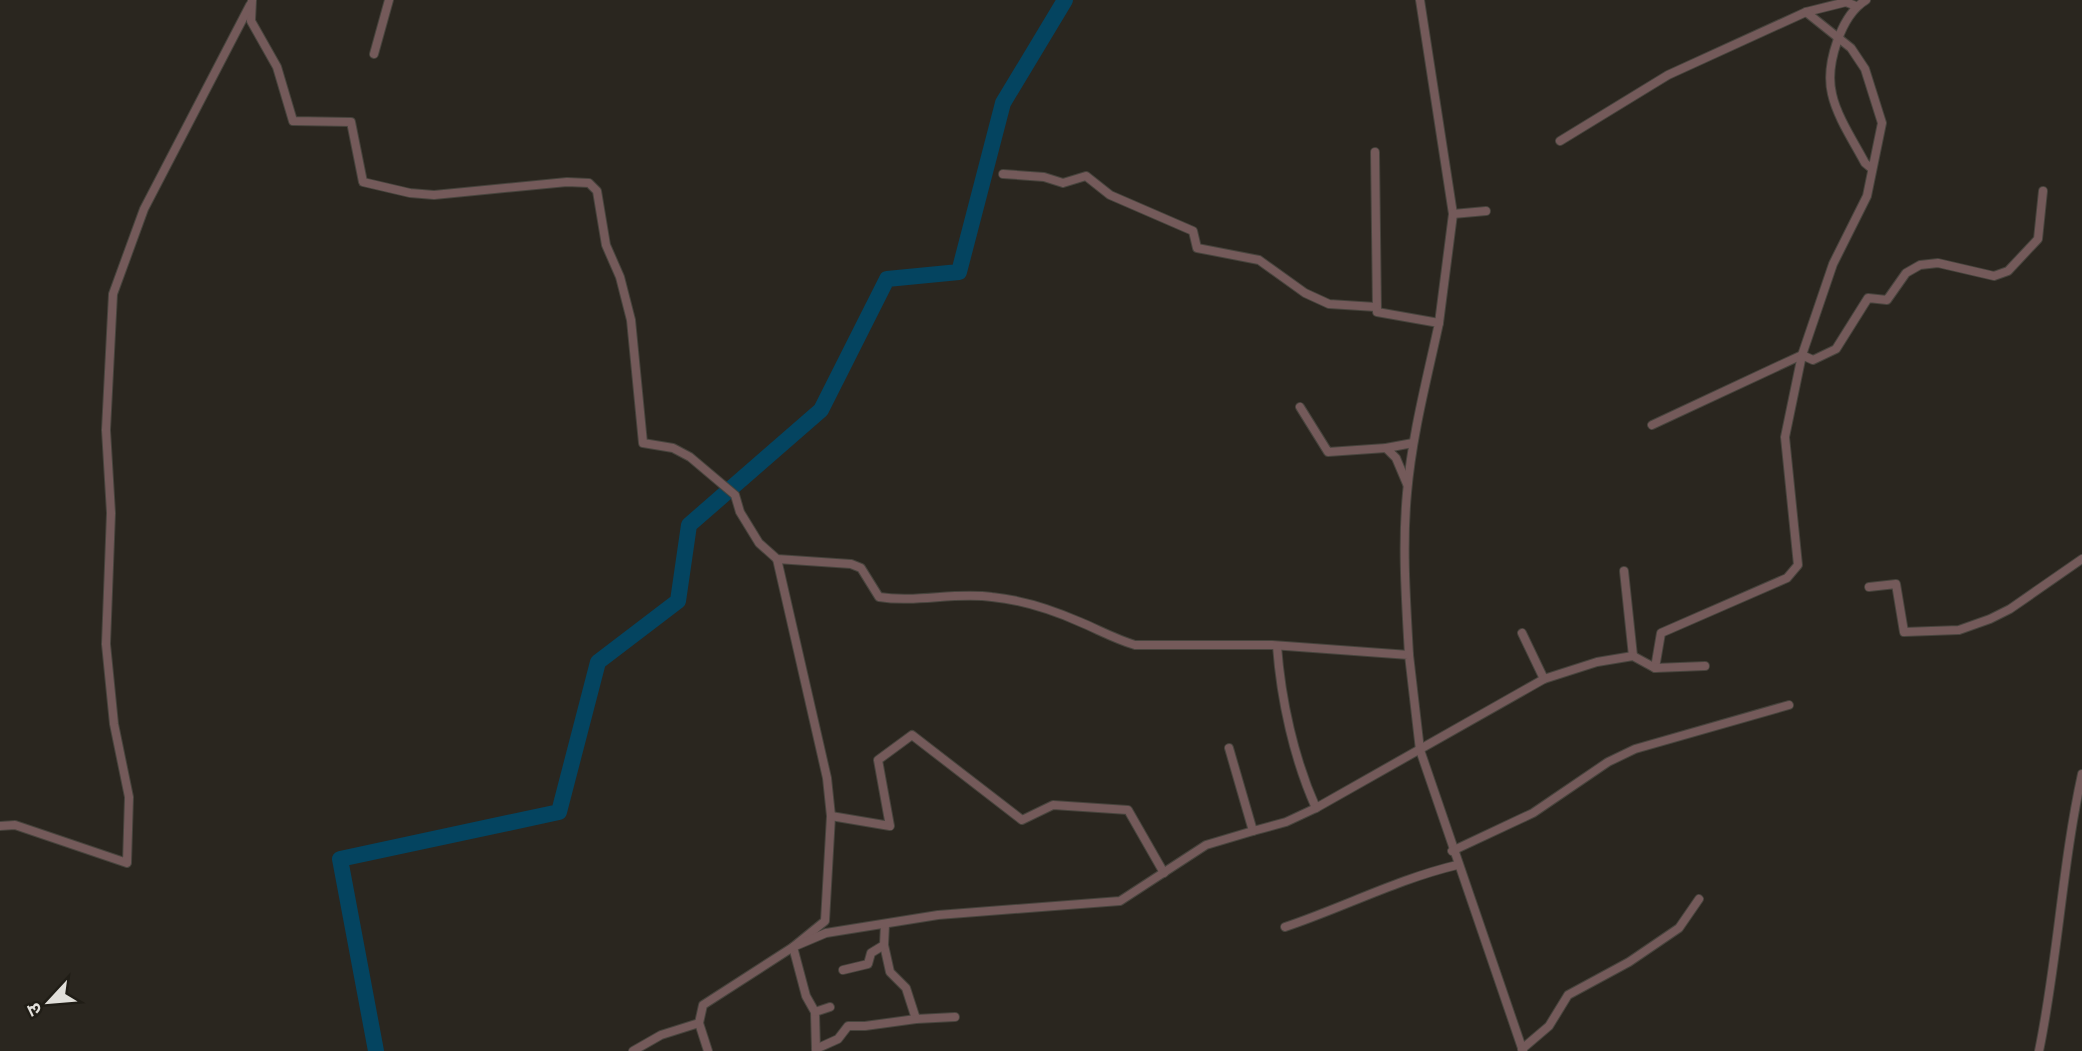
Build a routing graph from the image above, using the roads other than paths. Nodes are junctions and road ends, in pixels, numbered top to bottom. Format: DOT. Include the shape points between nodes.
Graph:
graph roads {
  1 [pos="389,0"];
  2 [pos="1420,0"];
  3 [pos="1866,0"];
  4 [pos="251,2"];
  5 [pos="1856,6"];
  6 [pos="1806,12"];
  7 [pos="1839,37"];
  8 [pos="374,54"];
  9 [pos="1560,141"];
  10 [pos="1374,152"];
  11 [pos="1871,168"];
  12 [pos="1003,174"];
  13 [pos="2043,191"];
  14 [pos="1486,211"];
  15 [pos="1453,214"];
  16 [pos="1376,307"];
  17 [pos="1439,323"];
  18 [pos="1802,355"];
  19 [pos="1300,407"];
  20 [pos="1652,425"];
  21 [pos="1413,443"];
  22 [pos="1386,448"];
  23 [pos="1408,486"];
  24 [pos="777,559"];
  25 [pos="2082,559"];
  26 [pos="1624,571"];
  27 [pos="1868,587"];
  28 [pos="1522,633"];
  29 [pos="1277,646"];
  30 [pos="1409,655"];
  31 [pos="1633,656"];
  32 [pos="1705,666"];
  33 [pos="1655,668"];
  34 [pos="1544,679"];
  35 [pos="1789,705"];
  36 [pos="1229,748"];
  37 [pos="1420,750"];
  38 [pos="2082,774"];
  39 [pos="1316,808"];
  40 [pos="831,817"];
  41 [pos="0,826"];
  42 [pos="1253,831"];
  43 [pos="1452,850"];
  44 [pos="1457,865"];
  45 [pos="1164,873"];
  46 [pos="1699,899"];
  47 [pos="885,924"];
  48 [pos="1285,927"];
  49 [pos="884,945"];
  50 [pos="793,947"];
  51 [pos="844,970"];
  52 [pos="830,1007"];
  53 [pos="815,1013"];
  54 [pos="955,1017"];
  55 [pos="916,1019"];
  56 [pos="699,1023"];
  57 [pos="816,1050"];
  58 [pos="1522,1050"];
  59 [pos="633,1051"];
  60 [pos="708,1051"];
  61 [pos="2039,1051"];
  1 -- 8 [label="street"];
  2 -- 15 [label="street"];
  3 -- 5 [label="street"];
  4 -- 24 [label="street" via="251,21 277,67 293,121 351,122 363,182 434,194 566,182 589,183 597,191 606,245 631,320 643,443 690,457 734,495 759,544"];
  4 -- 41 [label="street" via="144,209 113,294 106,430 111,513 106,644 114,724 129,797 127,863 15,825"];
  5 -- 6 [label="street" via="1846,2"];
  5 -- 7 [label="street"];
  6 -- 7 [label="street"];
  6 -- 9 [label="street" via="1668,75"];
  7 -- 11 [label="street" via="1830,80 1832,96"];
  7 -- 11 [label="street" via="1865,69 1882,123"];
  10 -- 16 [label="street"];
  11 -- 18 [label="street" via="1867,196 1833,264"];
  12 -- 16 [label="street" via="1063,183 1086,176 1110,195 1193,231 1198,248 1259,260 1329,304"];
  13 -- 18 [label="street" via="2038,239 2008,271 1994,276 1937,263 1915,266 1887,300 1868,298 1836,349 1813,360"];
  14 -- 15 [label="street"];
  15 -- 17 [label="street"];
  16 -- 17 [label="street" via="1377,312"];
  17 -- 21 [label="street"];
  18 -- 20 [label="street"];
  18 -- 33 [label="street" via="1785,437 1798,565 1787,578 1661,633"];
  19 -- 22 [label="street" via="1328,452"];
  21 -- 22 [label="street"];
  21 -- 23 [label="street"];
  22 -- 23 [label="street" via="1396,458"];
  23 -- 30 [label="street" via="1404,559"];
  24 -- 29 [label="street" via="851,564 861,568 879,597 993,597 1041,607 1135,645"];
  24 -- 40 [label="street" via="827,778"];
  25 -- 27 [label="street" via="2010,609 1959,630 1904,632 1896,584"];
  26 -- 31 [label="street"];
  28 -- 34 [label="street"];
  29 -- 30 [label="street"];
  29 -- 39 [label="street" via="1280,683 1303,779"];
  30 -- 37 [label="street"];
  31 -- 33 [label="street"];
  31 -- 34 [label="street"];
  32 -- 33 [label="street"];
  34 -- 37 [label="street"];
  35 -- 43 [label="street" via="1635,749 1534,813"];
  36 -- 42 [label="street"];
  37 -- 39 [label="street"];
  37 -- 43 [label="street"];
  38 -- 61 [label="street" via="2069,832"];
  39 -- 42 [label="street"];
  40 -- 45 [label="street" via="890,826 878,760 912,735 1022,820 1053,805 1128,810"];
  40 -- 50 [label="street" via="825,921"];
  42 -- 45 [label="street" via="1206,845"];
  43 -- 44 [label="street"];
  44 -- 48 [label="street"];
  44 -- 58 [label="street"];
  45 -- 47 [label="street" via="1120,901 938,915"];
  46 -- 58 [label="street" via="1679,928 1568,995 1549,1026"];
  47 -- 49 [label="street"];
  47 -- 50 [label="street" via="826,933"];
  49 -- 51 [label="street" via="871,953 868,964"];
  49 -- 55 [label="street" via="890,972 906,988"];
  50 -- 53 [label="street"];
  50 -- 56 [label="street" via="703,1005"];
  52 -- 53 [label="street"];
  53 -- 57 [label="street"];
  54 -- 55 [label="street"];
  55 -- 57 [label="street" via="848,1026 838,1039"];
  56 -- 59 [label="street" via="661,1035"];
  56 -- 60 [label="street"];
}
